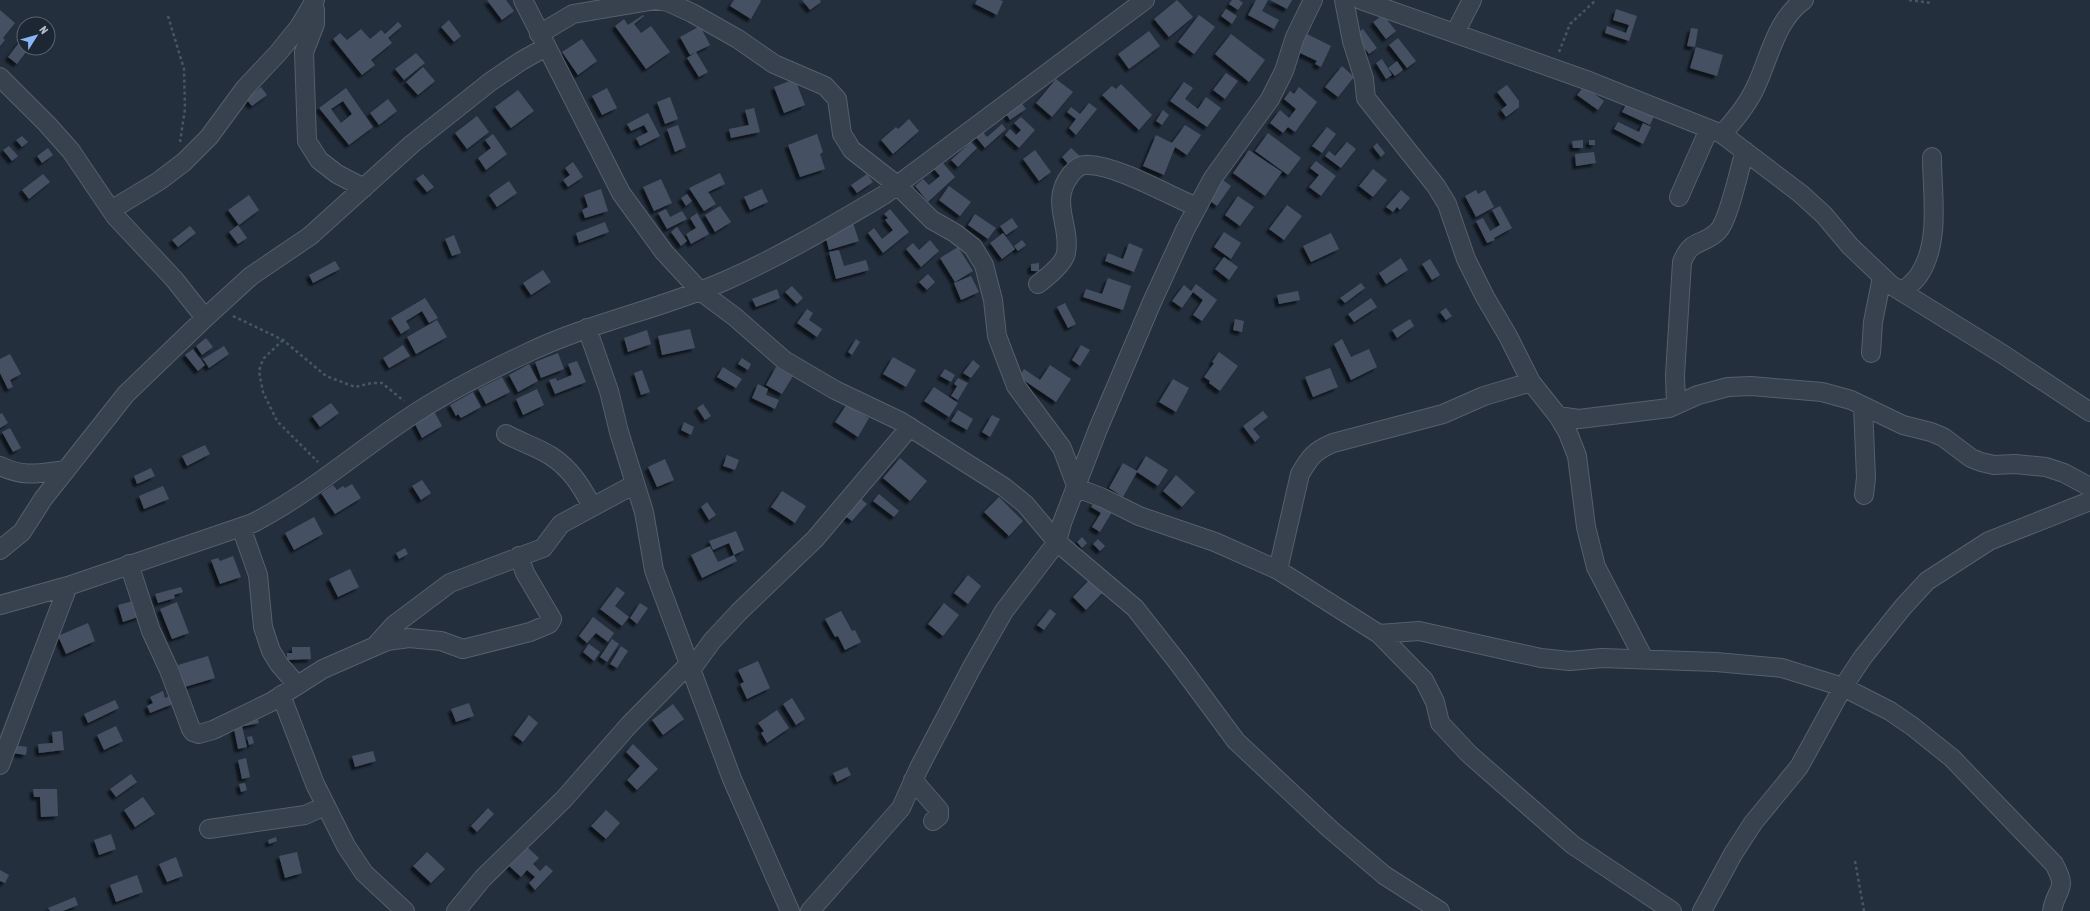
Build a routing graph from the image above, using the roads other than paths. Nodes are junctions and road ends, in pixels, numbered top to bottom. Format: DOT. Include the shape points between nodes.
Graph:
graph roads {
  1 [pos="523,0"];
  2 [pos="1145,0"];
  3 [pos="1313,0"];
  4 [pos="1344,0"];
  5 [pos="1361,0"];
  6 [pos="1472,0"];
  7 [pos="1804,0"];
  8 [pos="314,2"];
  9 [pos="1455,33"];
  10 [pos="543,40"];
  11 [pos="0,78"];
  12 [pos="1716,131"];
  13 [pos="1745,151"];
  14 [pos="1932,157"];
  15 [pos="897,185"];
  16 [pos="364,188"];
  17 [pos="1679,197"];
  18 [pos="1197,207"];
  19 [pos="111,210"];
  20 [pos="1882,277"];
  21 [pos="1038,284"];
  22 [pos="700,290"];
  23 [pos="1902,292"];
  24 [pos="211,313"];
  25 [pos="587,328"];
  26 [pos="1871,353"];
  27 [pos="1531,382"];
  28 [pos="1676,405"];
  29 [pos="1863,406"];
  30 [pos="2090,412"];
  31 [pos="1558,416"];
  32 [pos="910,427"];
  33 [pos="506,434"];
  34 [pos="0,466"];
  35 [pos="66,470"];
  36 [pos="636,484"];
  37 [pos="1077,488"];
  38 [pos="2090,488"];
  39 [pos="1864,495"];
  40 [pos="2090,501"];
  41 [pos="592,506"];
  42 [pos="241,527"];
  43 [pos="1057,542"];
  44 [pos="0,550"];
  45 [pos="519,556"];
  46 [pos="129,564"];
  47 [pos="1278,570"];
  48 [pos="68,586"];
  49 [pos="0,605"];
  50 [pos="1379,634"];
  51 [pos="374,647"];
  52 [pos="1644,659"];
  53 [pos="690,667"];
  54 [pos="297,685"];
  55 [pos="1843,687"];
  56 [pos="281,695"];
  57 [pos="0,765"];
  58 [pos="913,780"];
  59 [pos="325,806"];
  60 [pos="933,821"];
  61 [pos="209,829"];
  62 [pos="405,911"];
  63 [pos="456,911"];
  64 [pos="790,911"];
  65 [pos="810,911"];
  66 [pos="1440,911"];
  67 [pos="1672,911"];
  68 [pos="1702,911"];
  69 [pos="2052,911"];
  1 -- 10 [label="street"];
  2 -- 15 [label="street"];
  3 -- 18 [label="street" via="1270,99 1213,178"];
  4 -- 27 [label="street" via="1352,40 1364,79 1366,98 1436,186 1447,204 1466,259"];
  5 -- 9 [label="street"];
  6 -- 9 [label="street"];
  7 -- 12 [label="street" via="1784,20 1757,86 1744,108"];
  8 -- 16 [label="street" via="315,24 304,52 307,141 319,160 337,174"];
  8 -- 19 [label="street" via="278,53 244,88 210,137 159,181"];
  9 -- 12 [label="street" via="1554,68"];
  10 -- 15 [label="street" via="573,14 656,0 668,2 738,39 774,64 825,86 837,99 842,134 852,150"];
  10 -- 16 [label="street" via="521,61 490,82 412,144"];
  10 -- 22 [label="street" via="621,193 664,252"];
  11 -- 19 [label="street" via="47,124 70,151"];
  12 -- 13 [label="street"];
  12 -- 17 [label="street"];
  13 -- 20 [label="street" via="1824,215 1850,246"];
  13 -- 28 [label="street" via="1719,231 1686,250 1682,262 1675,375"];
  14 -- 23 [label="street" via="1932,237 1928,258 1919,275"];
  15 -- 22 [label="street" via="812,236 727,280"];
  15 -- 37 [label="street" via="932,220 973,247 984,265 993,300 997,336 1016,386 1062,448"];
  16 -- 24 [label="street" via="310,236 251,276"];
  18 -- 21 [label="street" via="1117,172 1089,164 1081,166 1073,172 1061,190 1066,255 1054,271"];
  18 -- 37 [label="street" via="1152,302 1098,429"];
  19 -- 24 [label="street" via="174,279"];
  20 -- 23 [label="street"];
  20 -- 26 [label="street" via="1873,322"];
  22 -- 25 [label="street" via="609,323"];
  22 -- 32 [label="street" via="784,360 835,390"];
  23 -- 30 [label="street" via="2004,354"];
  24 -- 35 [label="street" via="126,394"];
  25 -- 36 [label="street" via="609,391"];
  25 -- 42 [label="street" via="529,352 457,388 418,412 276,511"];
  27 -- 31 [label="street"];
  27 -- 47 [label="street" via="1484,396 1443,414 1333,443 1316,451 1300,474"];
  28 -- 29 [label="street" via="1698,395 1728,387 1751,386 1822,392"];
  28 -- 31 [label="street" via="1586,418"];
  29 -- 38 [label="street" via="1902,425 1943,437 1971,458 1981,462 2046,467 2064,473"];
  29 -- 39 [label="street" via="1866,478"];
  31 -- 52 [label="street" via="1577,456 1586,527 1596,567"];
  32 -- 43 [label="street" via="1004,487 1025,504"];
  32 -- 53 [label="street" via="815,539 739,612"];
  33 -- 41 [label="street" via="550,455 563,465 582,486"];
  34 -- 35 [label="street" via="25,474"];
  35 -- 44 [label="street" via="22,532"];
  36 -- 41 [label="street"];
  36 -- 53 [label="street" via="644,512 654,570"];
  37 -- 43 [label="street"];
  37 -- 47 [label="street" via="1139,516 1215,542"];
  40 -- 55 [label="street" via="1989,541 1927,581 1902,607"];
  41 -- 45 [label="street" via="561,524 543,548"];
  42 -- 46 [label="street"];
  42 -- 54 [label="street" via="258,575 263,627 270,651"];
  43 -- 58 [label="street" via="1004,611"];
  43 -- 66 [label="street" via="1135,608 1236,741 1330,829 1384,875"];
  45 -- 51 [label="street" via="440,589 394,625"];
  45 -- 51 [label="street" via="525,573 552,619 549,624 530,632 463,649 441,641 408,638 387,641"];
  46 -- 48 [label="street"];
  46 -- 56 [label="street" via="151,630 193,732 200,734 213,730"];
  47 -- 50 [label="street"];
  48 -- 49 [label="street"];
  48 -- 57 [label="street"];
  50 -- 52 [label="street" via="1419,631 1540,658 1570,661 1602,658"];
  50 -- 67 [label="street" via="1424,680 1435,702 1440,722 1470,754 1573,845"];
  51 -- 54 [label="street" via="323,669"];
  52 -- 55 [label="street" via="1782,668"];
  53 -- 63 [label="street" via="629,725 564,799 483,878"];
  53 -- 64 [label="street" via="732,779"];
  54 -- 56 [label="street"];
  55 -- 68 [label="street" via="1799,767 1753,823"];
  55 -- 69 [label="street" via="1906,722 1952,758 2054,864 2062,886"];
  56 -- 59 [label="street"];
  58 -- 60 [label="street" via="939,810 939,816"];
  58 -- 65 [label="street" via="901,808"];
  59 -- 61 [label="street" via="304,815"];
  59 -- 62 [label="street" via="364,873"];
}
